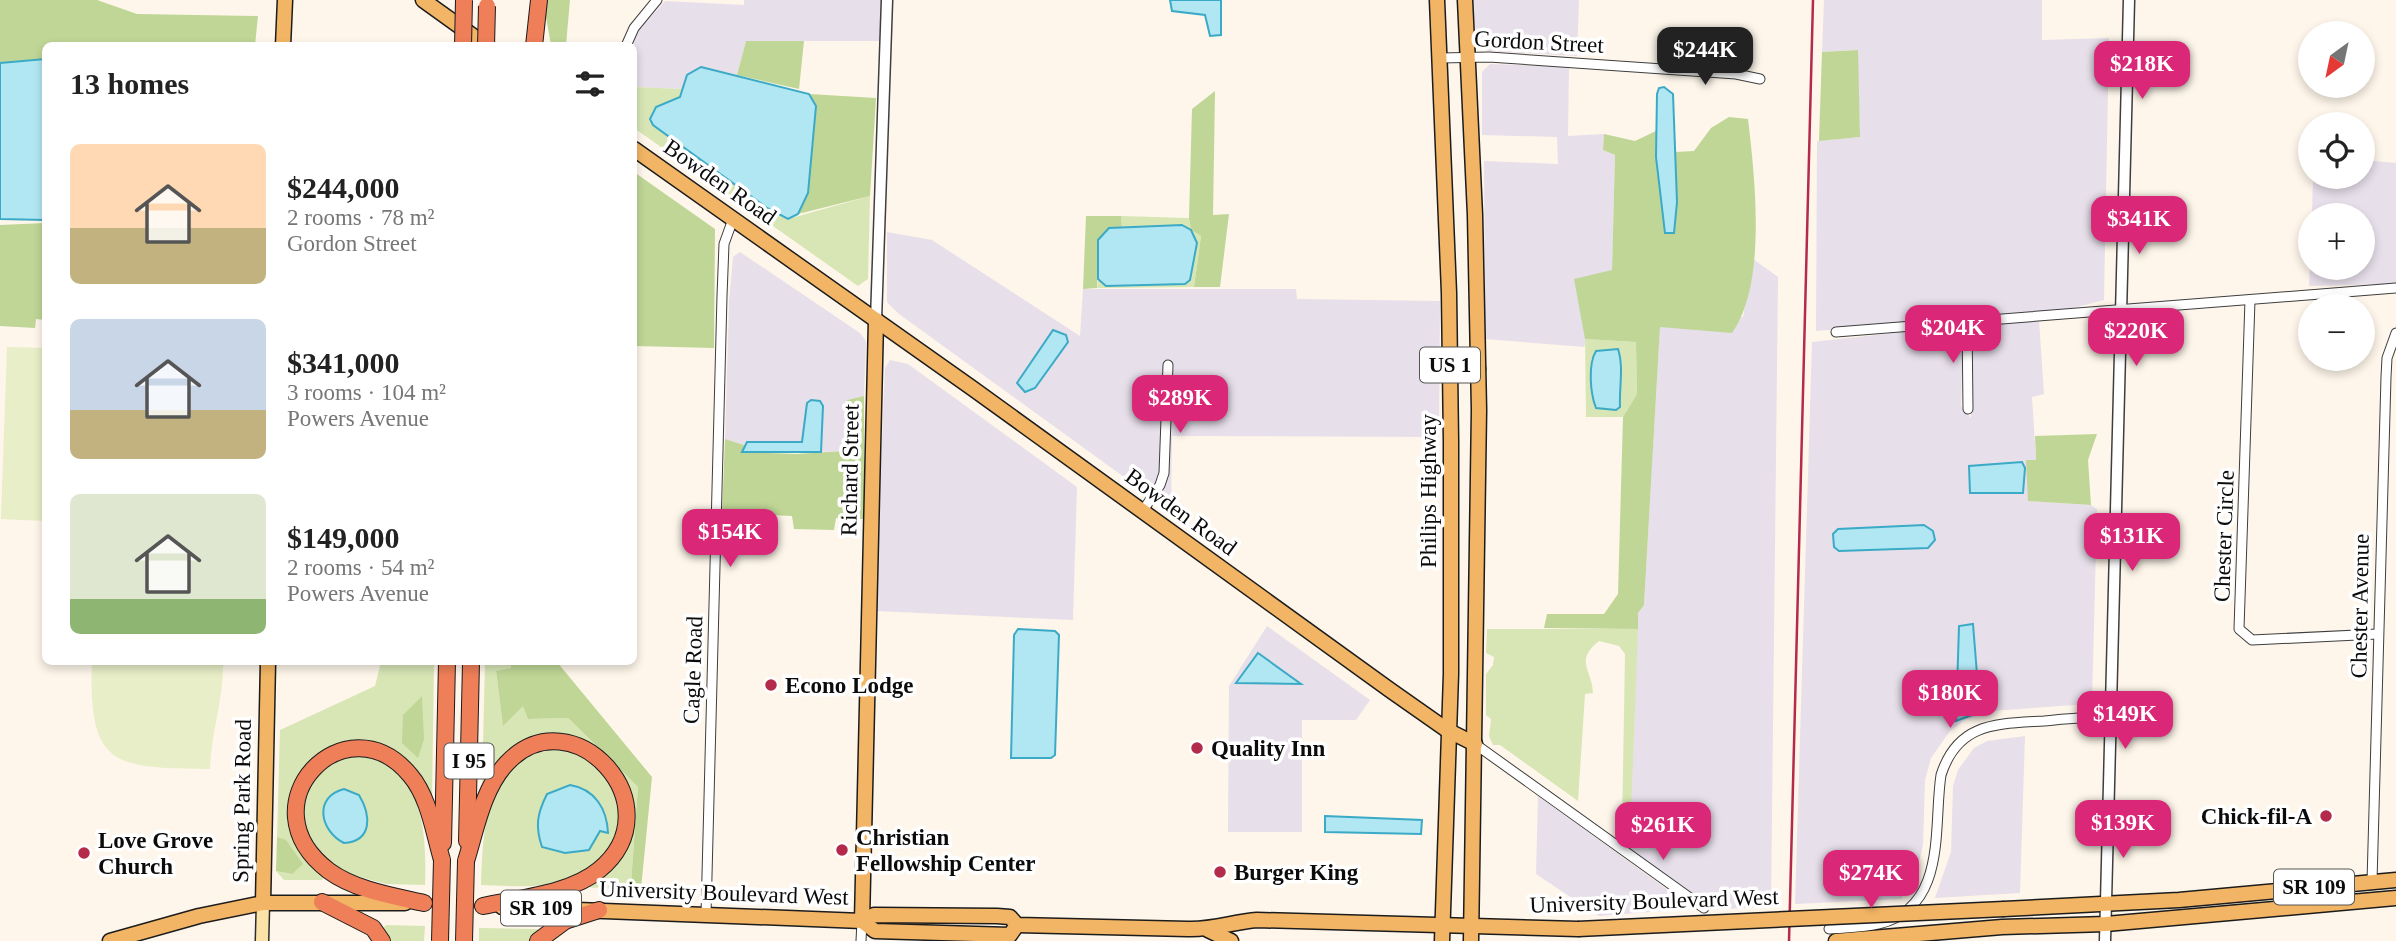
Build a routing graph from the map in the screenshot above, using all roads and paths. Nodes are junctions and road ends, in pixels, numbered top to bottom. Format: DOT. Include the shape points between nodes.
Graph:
graph roads {
  1 [pos="285,0"];
  2 [pos="423,0"];
  3 [pos="464,0"];
  4 [pos="539,0"];
  5 [pos="657,0"];
  6 [pos="887,0"];
  7 [pos="1437,0"];
  8 [pos="1465,0"];
  9 [pos="2129,0"];
  10 [pos="487,3"];
  11 [pos="538,21"];
  12 [pos="284,42"];
  13 [pos="463,42"];
  14 [pos="481,42"];
  15 [pos="486,42"];
  16 [pos="535,42"];
  17 [pos="544,42"];
  18 [pos="628,42"];
  19 [pos="1468,57"];
  20 [pos="1440,58"];
  21 [pos="1760,79"];
  22 [pos="637,151"];
  23 [pos="733,219"];
  24 [pos="2396,288"];
  25 [pos="2250,300"];
  26 [pos="2122,311"];
  27 [pos="876,320"];
  28 [pos="1967,321"];
  29 [pos="1836,332"];
  30 [pos="2396,333"];
  31 [pos="1168,365"];
  32 [pos="1451,369"];
  33 [pos="1478,369"];
  34 [pos="1968,409"];
  35 [pos="1142,512"];
  36 [pos="2378,634"];
  37 [pos="268,665"];
  38 [pos="447,665"];
  39 [pos="471,665"];
  40 [pos="2110,720"];
  41 [pos="1447,730"];
  42 [pos="1475,744"];
  43 [pos="442,860"];
  44 [pos="466,861"];
  45 [pos="2396,880"];
  46 [pos="2372,882"];
  47 [pos="2396,898"];
  48 [pos="322,902"];
  49 [pos="2346,902"];
  50 [pos="263,903"];
  51 [pos="424,903"];
  52 [pos="2107,905"];
  53 [pos="483,906"];
  54 [pos="1704,908"];
  55 [pos="599,910"];
  56 [pos="706,914"];
  57 [pos="862,921"];
  58 [pos="2106,924"];
  59 [pos="1208,930"];
  60 [pos="1442,934"];
  61 [pos="1471,934"];
  62 [pos="1833,935"];
  63 [pos="110,941"];
  64 [pos="262,941"];
  65 [pos="382,941"];
  66 [pos="440,941"];
  67 [pos="464,941"];
  68 [pos="538,941"];
  69 [pos="861,941"];
  70 [pos="1231,941"];
  71 [pos="2105,941"];
  1 -- 12 [label="main road"];
  2 -- 14 [label="main road"];
  3 -- 13 [label="highway, bridge"];
  4 -- 11 [label="highway"];
  5 -- 18 [label="street"];
  6 -- 27 [label="street, Richard Street"];
  7 -- 20 [label="main road, Philips Highway / US 1"];
  8 -- 19 [label="main road, US 1"];
  9 -- 26 [label="street"];
  10 -- 15 [label="highway, bridge"];
  11 -- 16 [label="highway"];
  11 -- 17 [label="highway"];
  19 -- 20 [label="street, Gordon Street"];
  19 -- 21 [label="street, Gordon Street"];
  19 -- 33 [label="main road, US 1"];
  20 -- 32 [label="main road, Philips Highway / US 1"];
  22 -- 23 [label="main road, Bowden Road"];
  23 -- 27 [label="main road, Bowden Road"];
  23 -- 56 [label="street, Cagle Road" via="724,244"];
  24 -- 25 [label="street"];
  25 -- 26 [label="street"];
  25 -- 36 [label="street, Chester Circle" via="2239,629 2252,640"];
  26 -- 28 [label="street"];
  26 -- 40 [label="street"];
  27 -- 35 [label="main road, Bowden Road"];
  27 -- 57 [label="main road, Richard Street"];
  28 -- 29 [label="street"];
  28 -- 34 [label="street"];
  30 -- 36 [label="street, Chester Avenue" via="2387,358"];
  31 -- 35 [label="street" via="1164,473"];
  32 -- 33 [label="main road"];
  32 -- 41 [label="main road, Philips Highway / US 1"];
  33 -- 42 [label="main road, US 1"];
  35 -- 41 [label="main road, Bowden Road"];
  36 -- 46 [label="street, Chester Avenue"];
  37 -- 50 [label="main road, Spring Park Road"];
  38 -- 43 [label="highway, I 95"];
  39 -- 44 [label="highway, I 95"];
  40 -- 52 [label="street"];
  40 -- 62 [label="street" via="2093,717 1999,724 1961,741 1941,775 1936,857 1922,891 1893,919"];
  41 -- 42 [label="main road, Bowden Road"];
  41 -- 60 [label="main road, Philips Highway / US 1"];
  42 -- 54 [label="street, Bowden Road"];
  42 -- 61 [label="main road, US 1"];
  43 -- 51 [label="highway" via="415,782 393,760 364,749 345,750 320,760 304,777 296,798 297,826 315,858 353,883"];
  43 -- 66 [label="highway, I 95, bridge"];
  44 -- 53 [label="highway" via="494,782 506,764 527,748 559,742 577,746 606,764 620,783 626,804 625,828 617,850 601,868 575,883"];
  44 -- 67 [label="highway, I 95, bridge"];
  45 -- 46 [label="main road, University Boulevard West / SR 109"];
  46 -- 49 [label="main road" via="2369,892 2352,894"];
  46 -- 52 [label="main road, University Boulevard West / SR 109"];
  47 -- 49 [label="main road, SR 109"];
  48 -- 50 [label="main road, University Boulevard West / SR 109"];
  48 -- 51 [label="main road, University Boulevard West / SR 109"];
  48 -- 65 [label="highway" via="373,928"];
  49 -- 58 [label="main road, SR 109"];
  50 -- 63 [label="main road, University Boulevard West / SR 109"];
  50 -- 64 [label="main road, Spring Park Road"];
  51 -- 53 [label="main road, University Boulevard West / SR 109"];
  52 -- 58 [label="street"];
  52 -- 61 [label="main road, University Boulevard West / SR 109, bridge"];
  53 -- 55 [label="main road, University Boulevard West / SR 109"];
  55 -- 56 [label="main road, University Boulevard West / SR 109"];
  55 -- 68 [label="highway" via="565,921"];
  56 -- 57 [label="main road, University Boulevard West / SR 109"];
  57 -- 59 [label="main road, University Boulevard West / SR 109" via="874,915 997,916 1010,917 1017,925"];
  57 -- 69 [label="street, Richard Street"];
  58 -- 62 [label="main road, SR 109"];
  58 -- 71 [label="street"];
  59 -- 60 [label="main road, University Boulevard West / SR 109" via="1257,920"];
  59 -- 70 [label="main road, University Boulevard West / SR 109"];
  60 -- 61 [label="main road, University Boulevard West / SR 109"];
}
